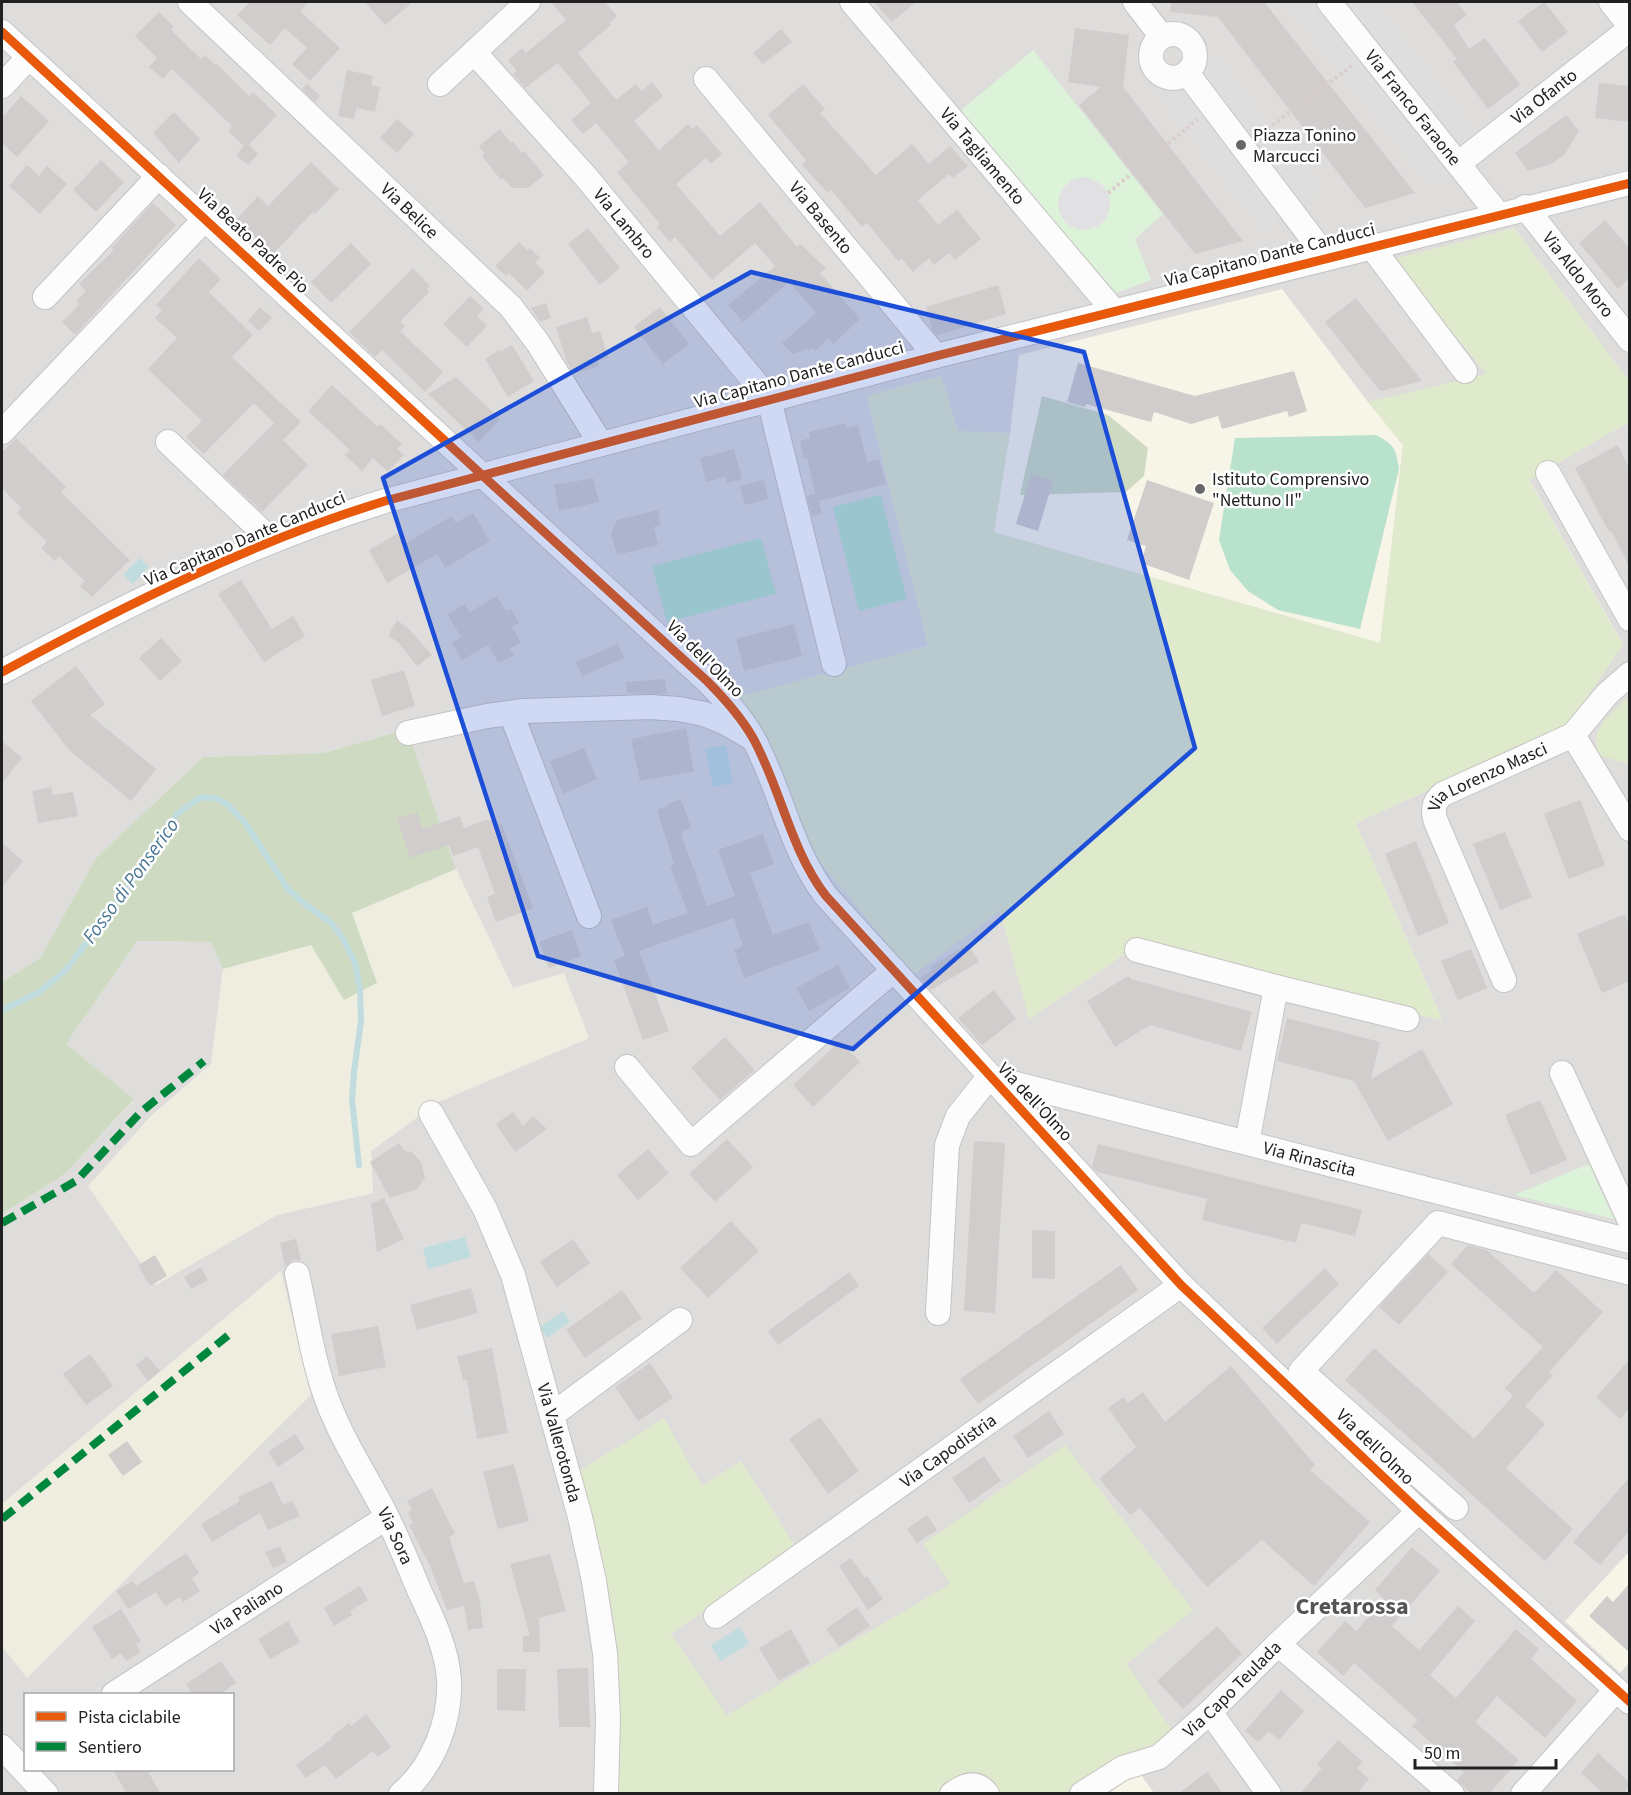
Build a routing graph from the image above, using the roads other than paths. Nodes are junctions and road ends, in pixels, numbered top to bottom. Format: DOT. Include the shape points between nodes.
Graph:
graph roads {
  1 [pos="190,2"];
  2 [pos="528,2"];
  3 [pos="852,2"];
  4 [pos="1135,2"];
  5 [pos="1329,2"];
  6 [pos="1611,2"];
  7 [pos="1629,28"];
  8 [pos="2,32"];
  9 [pos="1162,37"];
  10 [pos="474,52"];
  11 [pos="28,57"];
  12 [pos="1186,73"];
  13 [pos="705,79"];
  14 [pos="440,84"];
  15 [pos="2,86"];
  16 [pos="1459,163"];
  17 [pos="159,176"];
  18 [pos="1629,183"];
  19 [pos="1525,207"];
  20 [pos="1498,214"];
  21 [pos="205,219"];
  22 [pos="1371,246"];
  23 [pos="1328,258"];
  24 [pos="45,297"];
  25 [pos="1114,311"];
  26 [pos="1629,340"];
  27 [pos="936,356"];
  28 [pos="1465,371"];
  29 [pos="769,399"];
  30 [pos="2,432"];
  31 [pos="168,442"];
  32 [pos="601,444"];
  33 [pos="1548,473"];
  34 [pos="482,476"];
  35 [pos="272,541"];
  36 [pos="1629,619"];
  37 [pos="834,664"];
  38 [pos="2,672"];
  39 [pos="1629,674"];
  40 [pos="511,712"];
  41 [pos="408,733"];
  42 [pos="1573,735"];
  43 [pos="753,738"];
  44 [pos="1629,829"];
  45 [pos="589,916"];
  46 [pos="1137,950"];
  47 [pos="894,970"];
  48 [pos="1504,980"];
  49 [pos="1275,987"];
  50 [pos="1407,1019"];
  51 [pos="627,1067"];
  52 [pos="1562,1073"];
  53 [pos="989,1077"];
  54 [pos="431,1113"];
  55 [pos="1247,1143"];
  56 [pos="1629,1221"];
  57 [pos="1629,1241"];
  58 [pos="297,1274"];
  59 [pos="1629,1274"];
  60 [pos="1181,1285"];
  61 [pos="938,1314"];
  62 [pos="680,1320"];
  63 [pos="552,1415"];
  64 [pos="1456,1508"];
  65 [pos="1419,1511"];
  66 [pos="378,1523"];
  67 [pos="716,1616"];
  68 [pos="1278,1644"];
  69 [pos="117,1693"];
  70 [pos="1623,1696"];
  71 [pos="1210,1712"];
  72 [pos="14,1753"];
  73 [pos="24,1766"];
  74 [pos="28,1771"];
  75 [pos="955,1791"];
  76 [pos="46,1794"];
  77 [pos="401,1794"];
  78 [pos="606,1794"];
  79 [pos="987,1794"];
  80 [pos="1082,1794"];
  81 [pos="1269,1794"];
  82 [pos="1452,1794"];
  83 [pos="1523,1794"];
  1 -- 32 [label="street, Via Belice" via="511,307"];
  2 -- 10 [label="street"];
  3 -- 25 [label="street, Via Tagliamento"];
  4 -- 9 [label="street"];
  5 -- 16 [label="street, Via Franco Faraone"];
  6 -- 7 [label="street"];
  7 -- 16 [label="street, Via Ofanto"];
  8 -- 11 [label="street, Via Beato Padre Pio"];
  9 -- 12 [label="street" via="1183,36 1192,47 1194,61"];
  9 -- 12 [label="street" via="1152,47 1151,62 1159,74 1173,78"];
  10 -- 14 [label="street"];
  10 -- 29 [label="street, Via Lambro" via="586,177"];
  11 -- 15 [label="street"];
  11 -- 17 [label="street, Via Beato Padre Pio"];
  12 -- 23 [label="street"];
  13 -- 27 [label="street, Via Basento"];
  16 -- 20 [label="street, Via Franco Faraone"];
  17 -- 21 [label="street, Via Beato Padre Pio"];
  17 -- 24 [label="street"];
  18 -- 19 [label="street, Via Capitano Dante Canducci"];
  19 -- 20 [label="street, Via Capitano Dante Canducci"];
  19 -- 26 [label="street, Via Aldo Moro"];
  20 -- 22 [label="street, Via Capitano Dante Canducci"];
  21 -- 30 [label="street"];
  21 -- 34 [label="street, Via Beato Padre Pio"];
  22 -- 23 [label="street, Via Capitano Dante Canducci"];
  22 -- 28 [label="street"];
  23 -- 25 [label="street, Via Capitano Dante Canducci"];
  25 -- 27 [label="street, Via Capitano Dante Canducci"];
  27 -- 29 [label="street, Via Capitano Dante Canducci"];
  29 -- 32 [label="street, Via Capitano Dante Canducci"];
  29 -- 37 [label="street"];
  31 -- 35 [label="street"];
  32 -- 34 [label="street, Via Capitano Dante Canducci"];
  33 -- 36 [label="street"];
  34 -- 35 [label="street, Via Capitano Dante Canducci" via="360,509"];
  34 -- 43 [label="street, Via dell'Olmo" via="708,681"];
  35 -- 38 [label="street, Via Capitano Dante Canducci" via="119,610"];
  39 -- 42 [label="street, Via Lorenzo Masci"];
  40 -- 41 [label="street"];
  40 -- 43 [label="street" via="664,707 715,717"];
  40 -- 45 [label="street"];
  42 -- 44 [label="street"];
  42 -- 48 [label="street, Via Lorenzo Masci" via="1443,794 1435,803 1436,822"];
  43 -- 47 [label="street, Via dell'Olmo" via="812,876"];
  46 -- 49 [label="street"];
  47 -- 51 [label="street" via="692,1144"];
  47 -- 53 [label="street, Via dell'Olmo"];
  49 -- 50 [label="street"];
  49 -- 55 [label="street"];
  52 -- 56 [label="street"];
  53 -- 55 [label="street, Via Rinascita"];
  53 -- 60 [label="street, Via dell'Olmo"];
  53 -- 61 [label="street" via="958,1116 947,1145"];
  54 -- 63 [label="street, Via Vallerotonda" via="504,1250"];
  55 -- 57 [label="street, Via Rinascita"];
  58 -- 77 [label="street, Via Sora" via="330,1408 384,1512 431,1616 448,1672 448,1699 438,1739 422,1772"];
  59 -- 64 [label="street" via="1438,1223 1301,1371"];
  60 -- 65 [label="street, Via dell'Olmo"];
  60 -- 67 [label="street, Via Capodistria"];
  62 -- 63 [label="street"];
  63 -- 78 [label="street, Via Vallerotonda" via="588,1551 602,1628 607,1686"];
  65 -- 68 [label="street, Via Capo Teulada"];
  65 -- 70 [label="street, Via dell'Olmo"];
  66 -- 69 [label="street, Via Paliano"];
  68 -- 71 [label="street, Via Capo Teulada"];
  68 -- 82 [label="street"];
  70 -- 83 [label="street"];
  71 -- 80 [label="street, Via Capo Teulada" via="1159,1757 1123,1768"];
  71 -- 81 [label="street"];
  72 -- 73 [label="street"];
  74 -- 76 [label="street"];
  75 -- 79 [label="street" via="974,1785"];
}
